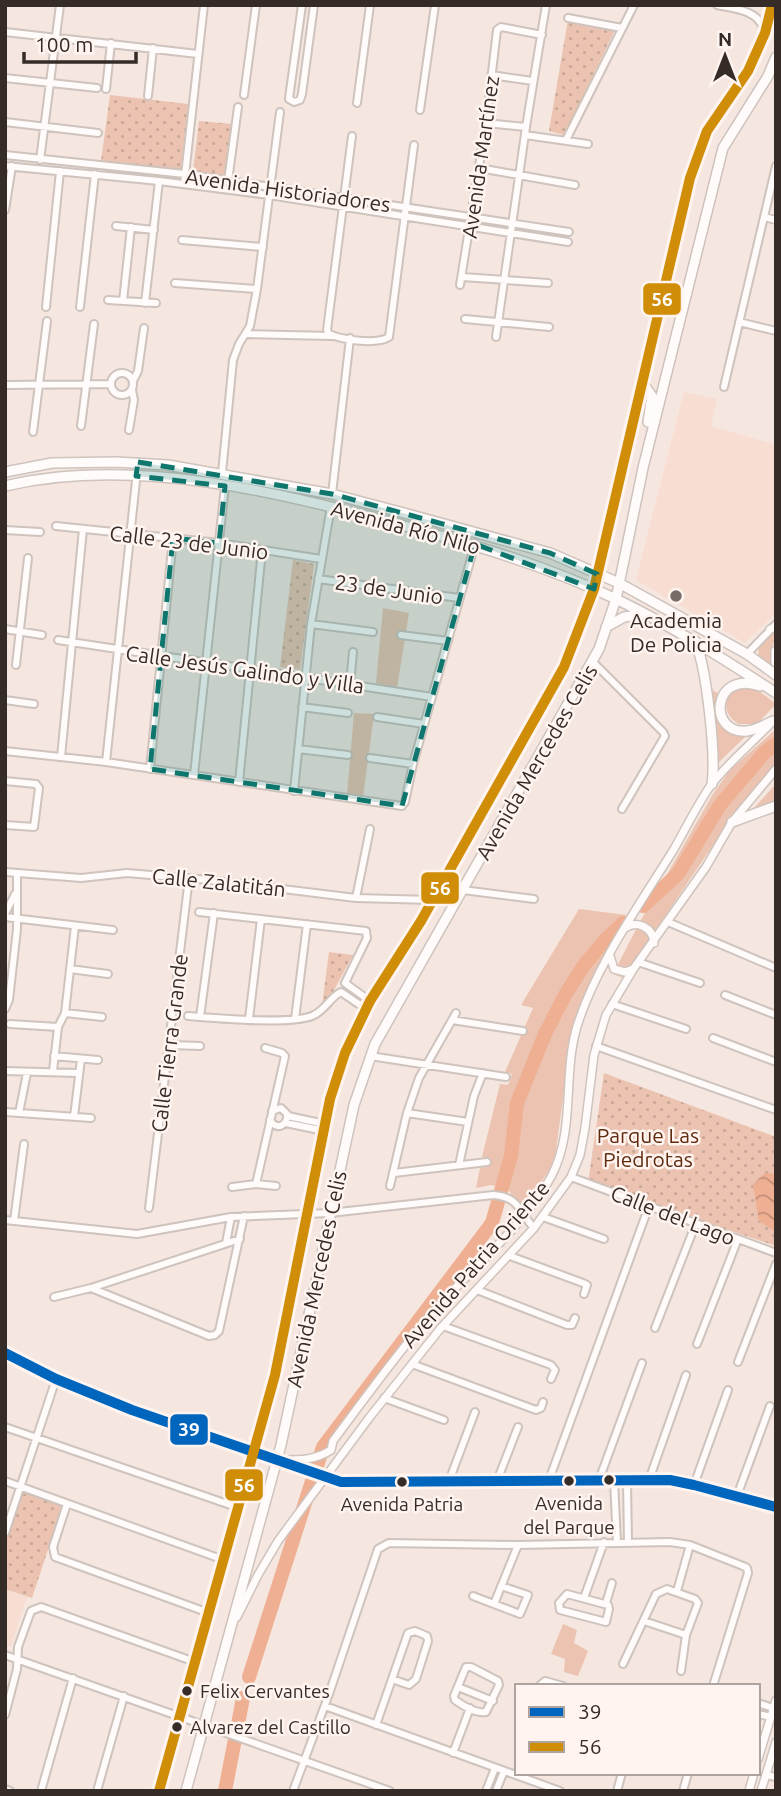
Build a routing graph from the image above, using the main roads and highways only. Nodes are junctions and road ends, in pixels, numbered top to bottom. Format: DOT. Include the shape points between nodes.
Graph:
graph roads {
  1 [pos="774,6"];
  2 [pos="776,57"];
  3 [pos="642,382"];
  4 [pos="643,468"];
  5 [pos="5,472"];
  6 [pos="5,486"];
  7 [pos="597,574"];
  8 [pos="619,583"];
  9 [pos="594,589"];
  10 [pos="616,599"];
  11 [pos="645,614"];
  12 [pos="606,627"];
  13 [pos="702,629"];
  14 [pos="695,640"];
  15 [pos="776,651"];
  16 [pos="776,662"];
  17 [pos="776,675"];
  18 [pos="774,692"];
  19 [pos="775,720"];
  20 [pos="712,785"];
  21 [pos="776,806"];
  22 [pos="732,822"];
  23 [pos="278,1460"];
  24 [pos="159,1791"];
  25 [pos="186,1791"];
  1 -- 3 [label="main road, Avenida Mercedes Celis" via="748,71 699,146"];
  2 -- 4 [label="main road, Avenida Mercedes Celis" via="723,148"];
  3 -- 4 [label="main road" via="652,396"];
  3 -- 7 [label="main road, Avenida Mercedes Celis"];
  4 -- 8 [label="main road, Avenida Mercedes Celis"];
  5 -- 7 [label="main road, Avenida Río Nilo" via="52,463 138,462 222,473 332,494 550,553"];
  6 -- 9 [label="main road, Avenida Río Nilo" via="55,477 136,476 225,486 331,506 475,544"];
  7 -- 8 [label="main road, Avenida Río Nilo"];
  7 -- 9 [label="main road, Avenida Mercedes Celis"];
  8 -- 10 [label="main road, Avenida Mercedes Celis"];
  8 -- 13 [label="main road, Avenida Río Nilo"];
  9 -- 10 [label="main road, Avenida Río Nilo"];
  9 -- 24 [label="main road, Avenida Mercedes Celis" via="564,667 368,1005 345,1053 330,1098 275,1375"];
  10 -- 11 [label="main road, Avenida Río Nilo"];
  10 -- 12 [label="main road, Avenida Mercedes Celis"];
  11 -- 12 [label="main road" via="624,617"];
  11 -- 14 [label="main road, Avenida Río Nilo"];
  12 -- 23 [label="main road, Avenida Mercedes Celis" via="593,662 370,1056 354,1105"];
  13 -- 14 [label="main road"];
  13 -- 17 [label="main road, Avenida Río Nilo"];
  14 -- 18 [label="main road, Avenida Río Nilo"];
  14 -- 20 [label="main road" via="702,658"];
  15 -- 16 [label="main road"];
  18 -- 19 [label="main road" via="753,684 730,687 720,698 720,708 727,726 736,731"];
  21 -- 22 [label="main road"];
  23 -- 25 [label="main road, Avenida Patria Oriente"];
}
